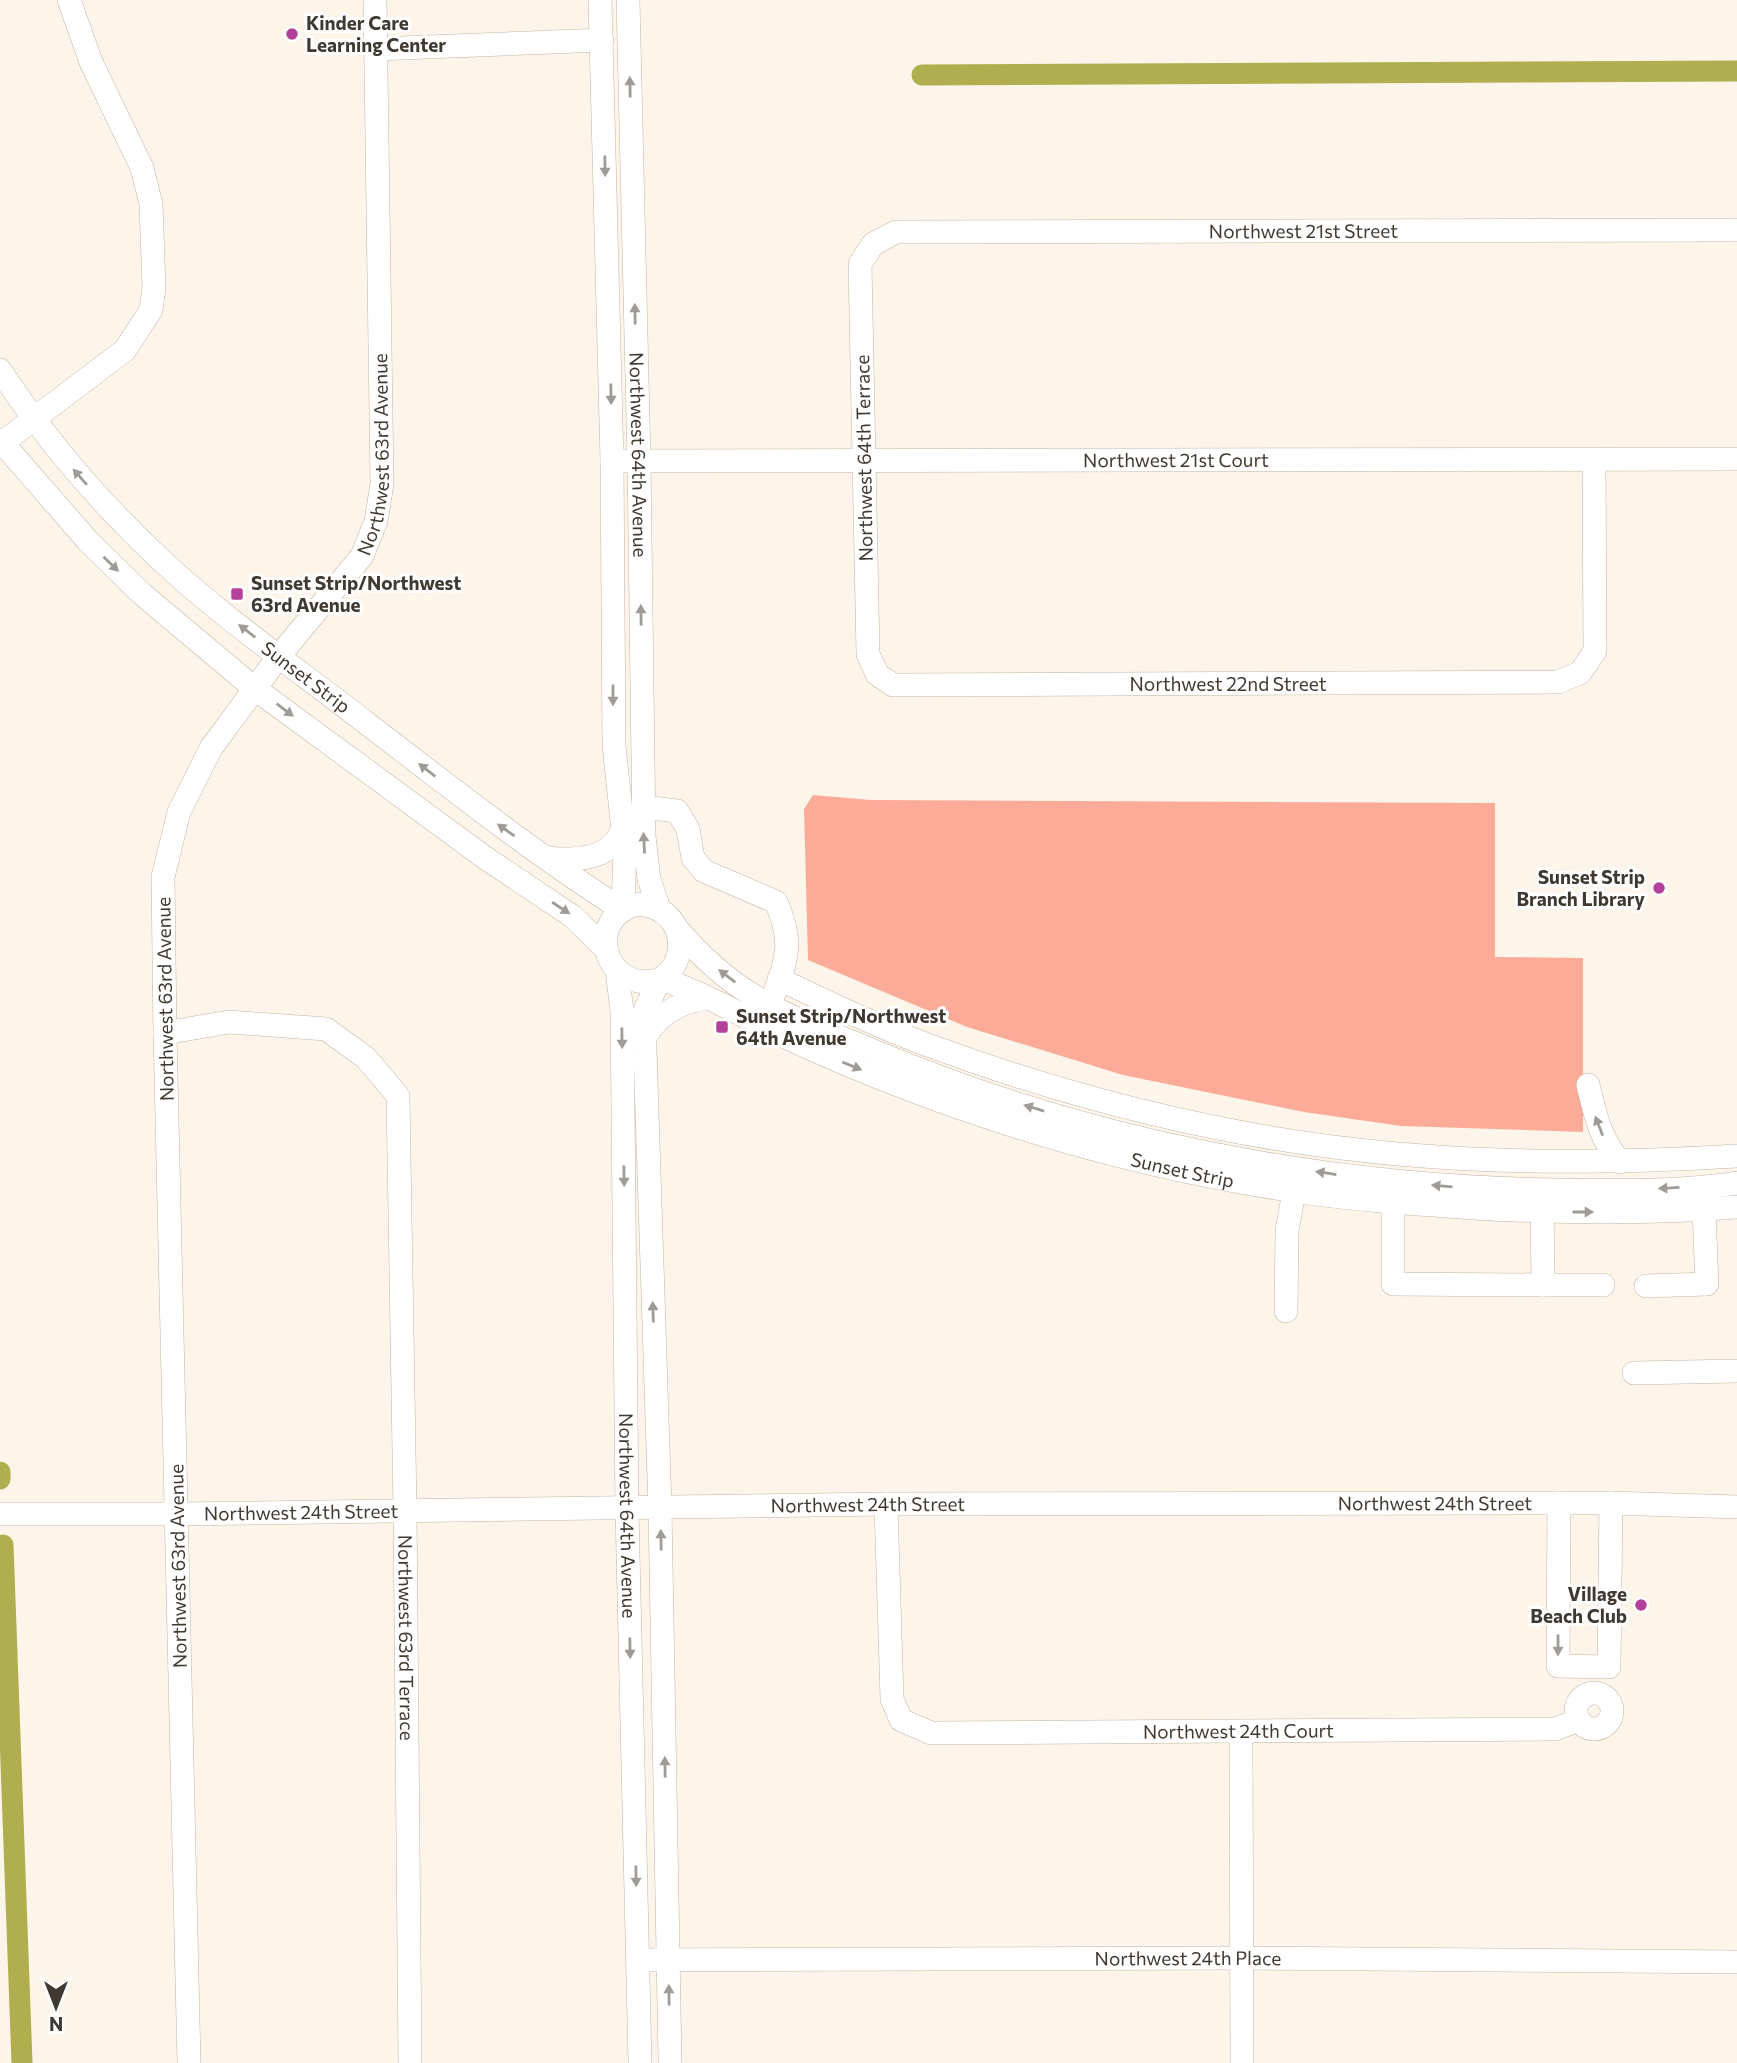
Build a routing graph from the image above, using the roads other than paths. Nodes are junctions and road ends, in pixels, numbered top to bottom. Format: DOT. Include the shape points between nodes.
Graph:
graph roads {
  1 [pos="69,0"];
  2 [pos="375,0"];
  3 [pos="600,0"];
  4 [pos="628,0"];
  5 [pos="602,40"];
  6 [pos="376,48"];
  7 [pos="1737,230"];
  8 [pos="873,244"];
  9 [pos="0,370"];
  10 [pos="32,418"];
  11 [pos="1,441"];
  12 [pos="1737,458"];
  13 [pos="863,459"];
  14 [pos="1594,460"];
  15 [pos="612,461"];
  16 [pos="639,461"];
  17 [pos="279,656"];
  18 [pos="877,674"];
  19 [pos="254,688"];
  20 [pos="643,807"];
  21 [pos="623,826"];
  22 [pos="545,857"];
  23 [pos="659,909"];
  24 [pos="623,910"];
  25 [pos="678,930"];
  26 [pos="606,949"];
  27 [pos="617,970"];
  28 [pos="660,979"];
  29 [pos="779,979"];
  30 [pos="707,998"];
  31 [pos="769,1005"];
  32 [pos="165,1033"];
  33 [pos="645,1038"];
  34 [pos="1000,1070"];
  35 [pos="1588,1085"];
  36 [pos="992,1095"];
  37 [pos="1097,1138"];
  38 [pos="1396,1154"];
  39 [pos="1737,1156"];
  40 [pos="1620,1162"];
  41 [pos="1737,1184"];
  42 [pos="1294,1191"];
  43 [pos="1393,1192"];
  44 [pos="1542,1201"];
  45 [pos="1737,1207"];
  46 [pos="1704,1210"];
  47 [pos="1543,1285"];
  48 [pos="1603,1285"];
  49 [pos="1646,1286"];
  50 [pos="1286,1311"];
  51 [pos="1737,1371"];
  52 [pos="1634,1373"];
  53 [pos="1559,1503"];
  54 [pos="1611,1503"];
  55 [pos="886,1504"];
  56 [pos="1737,1507"];
  57 [pos="660,1509"];
  58 [pos="405,1510"];
  59 [pos="627,1510"];
  60 [pos="0,1514"];
  61 [pos="177,1514"];
  62 [pos="1578,1720"];
  63 [pos="1241,1733"];
  64 [pos="1243,1958"];
  65 [pos="638,1960"];
  66 [pos="668,1960"];
  67 [pos="1737,1962"];
  68 [pos="189,2063"];
  69 [pos="410,2063"];
  70 [pos="640,2063"];
  71 [pos="670,2063"];
  72 [pos="1242,2063"];
  1 -- 10 [label="street" via="91,62 142,168 151,204 154,288 151,310 125,350"];
  2 -- 6 [label="street, Northwest 63rd Avenue"];
  3 -- 5 [label="street, Northwest 64th Avenue"];
  16 -- 4 [label="street, Northwest 64th Avenue, one-way"];
  5 -- 6 [label="street"];
  5 -- 15 [label="street, Northwest 64th Avenue, one-way"];
  6 -- 17 [label="street, Northwest 63rd Avenue" via="382,484 376,521 362,556"];
  7 -- 8 [label="street, Northwest 21st Street" via="896,232"];
  8 -- 13 [label="street, Northwest 64th Terrace" via="860,264"];
  9 -- 10 [label="street, Sunset Strip"];
  10 -- 11 [label="street"];
  17 -- 10 [label="street, Sunset Strip, one-way" via="163,562 112,513"];
  11 -- 19 [label="street, Sunset Strip, one-way" via="88,541 142,594"];
  12 -- 14 [label="street, Northwest 21st Court"];
  13 -- 14 [label="street, Northwest 21st Court"];
  13 -- 16 [label="street, Northwest 21st Court"];
  13 -- 18 [label="street, Northwest 64th Terrace" via="868,654"];
  14 -- 18 [label="street, Northwest 22nd Street" via="1595,651 1580,673 1558,682 894,685"];
  15 -- 16 [label="street, Northwest 21st Court"];
  15 -- 21 [label="street, Northwest 64th Avenue, one-way" via="614,746"];
  20 -- 16 [label="street, Northwest 64th Avenue, one-way"];
  17 -- 19 [label="street, Northwest 63rd Avenue"];
  22 -- 17 [label="street, Sunset Strip, one-way"];
  19 -- 26 [label="street, Sunset Strip, one-way" via="572,916"];
  19 -- 32 [label="street, Northwest 63rd Avenue" via="211,748 179,812 163,877"];
  23 -- 20 [label="street, Northwest 64th Avenue, one-way" via="646,863"];
  20 -- 29 [label="street" via="677,811 688,829 693,858 704,871 776,902 787,929 787,953"];
  21 -- 22 [label="street" via="616,842 601,853 576,860"];
  21 -- 24 [label="street, Northwest 64th Avenue"];
  22 -- 24 [label="street, Sunset Strip"];
  23 -- 24 [label="street" via="638,904"];
  23 -- 25 [label="street"];
  24 -- 26 [label="street" via="608,926"];
  25 -- 28 [label="street" via="677,961"];
  31 -- 25 [label="street, Sunset Strip, one-way" via="719,971"];
  26 -- 27 [label="street"];
  27 -- 28 [label="street" via="635,981"];
  27 -- 59 [label="street, Northwest 64th Avenue, one-way" via="622,1011"];
  28 -- 30 [label="street, Sunset Strip"];
  28 -- 33 [label="street, Northwest 64th Avenue" via="644,1012"];
  29 -- 31 [label="street"];
  29 -- 34 [label="street" via="923,1043"];
  30 -- 33 [label="street" via="666,1012"];
  30 -- 37 [label="street, Sunset Strip, one-way" via="814,1051 913,1091 1008,1123"];
  31 -- 36 [label="street, Sunset Strip"];
  32 -- 58 [label="street, Northwest 63rd Terrace" via="229,1022 326,1029 366,1058 398,1096"];
  32 -- 61 [label="street, Northwest 63rd Avenue"];
  57 -- 33 [label="street, Northwest 64th Avenue, one-way"];
  34 -- 36 [label="street"];
  34 -- 38 [label="street" via="1165,1116 1271,1137"];
  40 -- 35 [label="street, one-way" via="1597,1125"];
  37 -- 36 [label="street, Sunset Strip, one-way"];
  37 -- 42 [label="street, Sunset Strip" via="1200,1174"];
  43 -- 37 [label="street, Sunset Strip, one-way" via="1256,1162"];
  38 -- 40 [label="street"];
  38 -- 43 [label="street"];
  39 -- 40 [label="street"];
  41 -- 44 [label="street, Sunset Strip, one-way"];
  42 -- 43 [label="street, Sunset Strip"];
  42 -- 50 [label="street" via="1287,1231"];
  43 -- 44 [label="street, Sunset Strip" via="1459,1187"];
  43 -- 47 [label="street" via="1393,1284"];
  44 -- 46 [label="street, Sunset Strip, one-way"];
  44 -- 47 [label="street"];
  45 -- 46 [label="street, Sunset Strip"];
  46 -- 49 [label="street" via="1707,1284"];
  47 -- 48 [label="street"];
  51 -- 52 [label="street"];
  53 -- 54 [label="street, Northwest 24th Street"];
  53 -- 54 [label="street, one-way" via="1558,1667 1609,1667"];
  53 -- 55 [label="street, Northwest 24th Street"];
  54 -- 56 [label="street, Northwest 24th Street"];
  55 -- 57 [label="street, Northwest 24th Street"];
  55 -- 63 [label="street, Northwest 24th Court" via="892,1699 901,1720 931,1733"];
  57 -- 59 [label="street, Northwest 24th Street"];
  66 -- 57 [label="street, Northwest 64th Avenue, one-way"];
  58 -- 59 [label="street, Northwest 24th Street"];
  58 -- 61 [label="street, Northwest 24th Street"];
  58 -- 69 [label="street, Northwest 63rd Terrace"];
  59 -- 65 [label="street, Northwest 64th Avenue, one-way"];
  60 -- 61 [label="street, Northwest 24th Street"];
  61 -- 68 [label="street, Northwest 63rd Avenue"];
  62 -- 63 [label="street, Northwest 24th Court" via="1555,1729"];
  63 -- 64 [label="street"];
  64 -- 66 [label="street, Northwest 24th Place"];
  64 -- 67 [label="street, Northwest 24th Place"];
  64 -- 72 [label="street"];
  65 -- 66 [label="street, Northwest 24th Place"];
  65 -- 70 [label="street, Northwest 64th Avenue"];
  71 -- 66 [label="street, Northwest 64th Avenue, one-way"];
}
